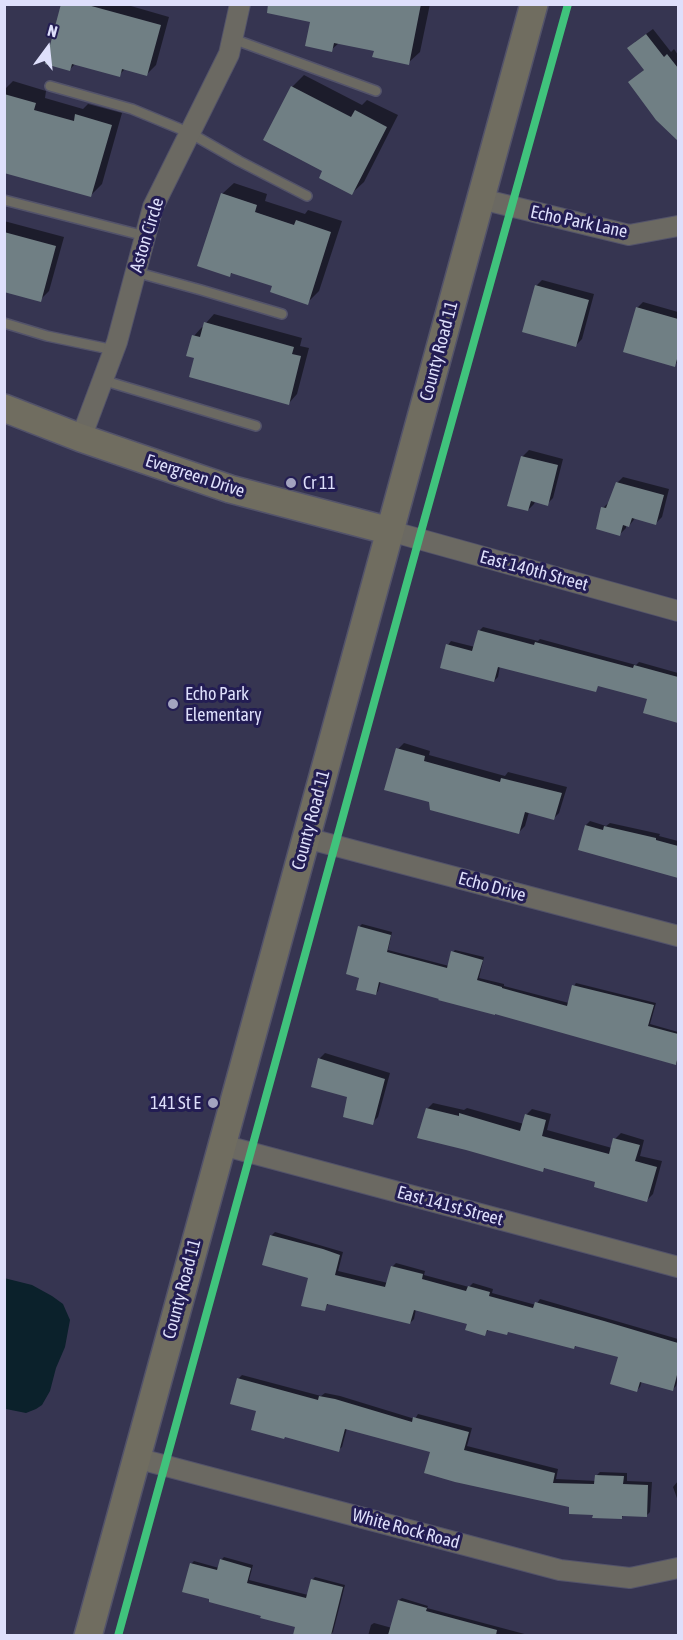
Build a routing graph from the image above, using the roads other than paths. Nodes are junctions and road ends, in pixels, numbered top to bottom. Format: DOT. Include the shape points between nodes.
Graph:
graph roads {
  1 [pos="240,4"];
  2 [pos="534,4"];
  3 [pos="233,39"];
  4 [pos="50,86"];
  5 [pos="376,91"];
  6 [pos="190,133"];
  7 [pos="307,196"];
  8 [pos="4,200"];
  9 [pos="481,200"];
  10 [pos="678,226"];
  11 [pos="145,236"];
  12 [pos="135,272"];
  13 [pos="282,314"];
  14 [pos="4,323"];
  15 [pos="114,350"];
  16 [pos="102,380"];
  17 [pos="4,408"];
  18 [pos="256,426"];
  19 [pos="81,438"];
  20 [pos="390,531"];
  21 [pos="678,611"];
  22 [pos="306,838"];
  23 [pos="678,936"];
  24 [pos="222,1145"];
  25 [pos="678,1267"];
  26 [pos="136,1458"];
  27 [pos="678,1568"];
  28 [pos="87,1635"];
  1 -- 3 [label="street, Aston Circle"];
  2 -- 9 [label="street, County Road 11"];
  3 -- 5 [label="lane"];
  3 -- 6 [label="street, Aston Circle"];
  4 -- 6 [label="lane" via="132,109"];
  6 -- 7 [label="lane"];
  6 -- 11 [label="street, Aston Circle" via="153,207"];
  8 -- 11 [label="lane"];
  9 -- 10 [label="street, Echo Park Lane" via="629,235"];
  9 -- 20 [label="street, County Road 11"];
  11 -- 12 [label="street, Aston Circle"];
  12 -- 13 [label="lane"];
  12 -- 15 [label="street, Aston Circle"];
  14 -- 15 [label="lane"];
  15 -- 16 [label="street, Aston Circle"];
  16 -- 18 [label="lane"];
  16 -- 19 [label="street, Aston Circle"];
  17 -- 19 [label="street, Evergreen Drive"];
  19 -- 20 [label="street, Evergreen Drive" via="230,489"];
  20 -- 21 [label="street, East 140th Street"];
  20 -- 22 [label="street, County Road 11"];
  22 -- 23 [label="street, Echo Drive"];
  22 -- 24 [label="street, County Road 11"];
  24 -- 25 [label="street, East 141st Street"];
  24 -- 26 [label="street, County Road 11"];
  26 -- 27 [label="street, White Rock Road" via="560,1570 630,1578"];
  26 -- 28 [label="street, County Road 11"];
}
